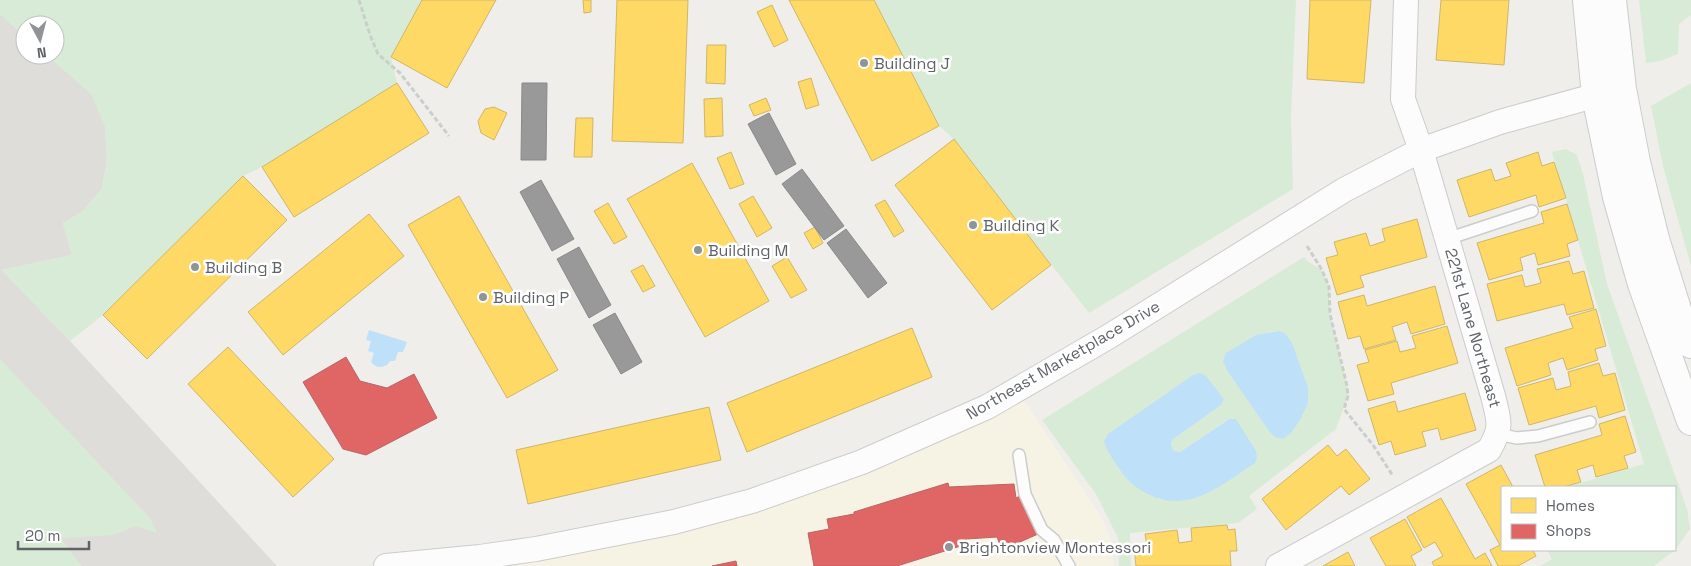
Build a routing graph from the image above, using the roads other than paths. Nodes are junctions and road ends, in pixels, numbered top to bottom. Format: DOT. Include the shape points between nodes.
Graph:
graph roads {
  1 [pos="1406,0"];
  2 [pos="1587,0"];
  3 [pos="1612,0"];
  4 [pos="1609,92"];
  5 [pos="1422,150"];
  6 [pos="1532,212"];
  7 [pos="1447,239"];
  8 [pos="1691,344"];
  9 [pos="1691,421"];
  10 [pos="1590,422"];
  11 [pos="1497,434"];
  12 [pos="1019,455"];
  13 [pos="386,566"];
  14 [pos="1069,566"];
  15 [pos="1278,566"];
  1 -- 5 [label="street, 221st Lane Northeast" via="1403,99"];
  2 -- 4 [label="street"];
  3 -- 4 [label="street"];
  4 -- 5 [label="street, Northeast Marketplace Drive" via="1500,122"];
  4 -- 8 [label="street" via="1636,162 1655,239"];
  4 -- 9 [label="street" via="1617,197 1642,284"];
  5 -- 7 [label="street, 221st Lane Northeast"];
  5 -- 13 [label="street, Northeast Marketplace Drive" via="1344,190 1108,337 994,402 862,462 752,501 674,522 536,549"];
  6 -- 7 [label="lane"];
  7 -- 11 [label="street, 221st Lane Northeast" via="1500,422"];
  10 -- 11 [label="lane" via="1538,436 1517,438"];
  11 -- 15 [label="street" via="1489,450"];
  12 -- 14 [label="lane" via="1025,494 1042,530 1054,540"];
}
